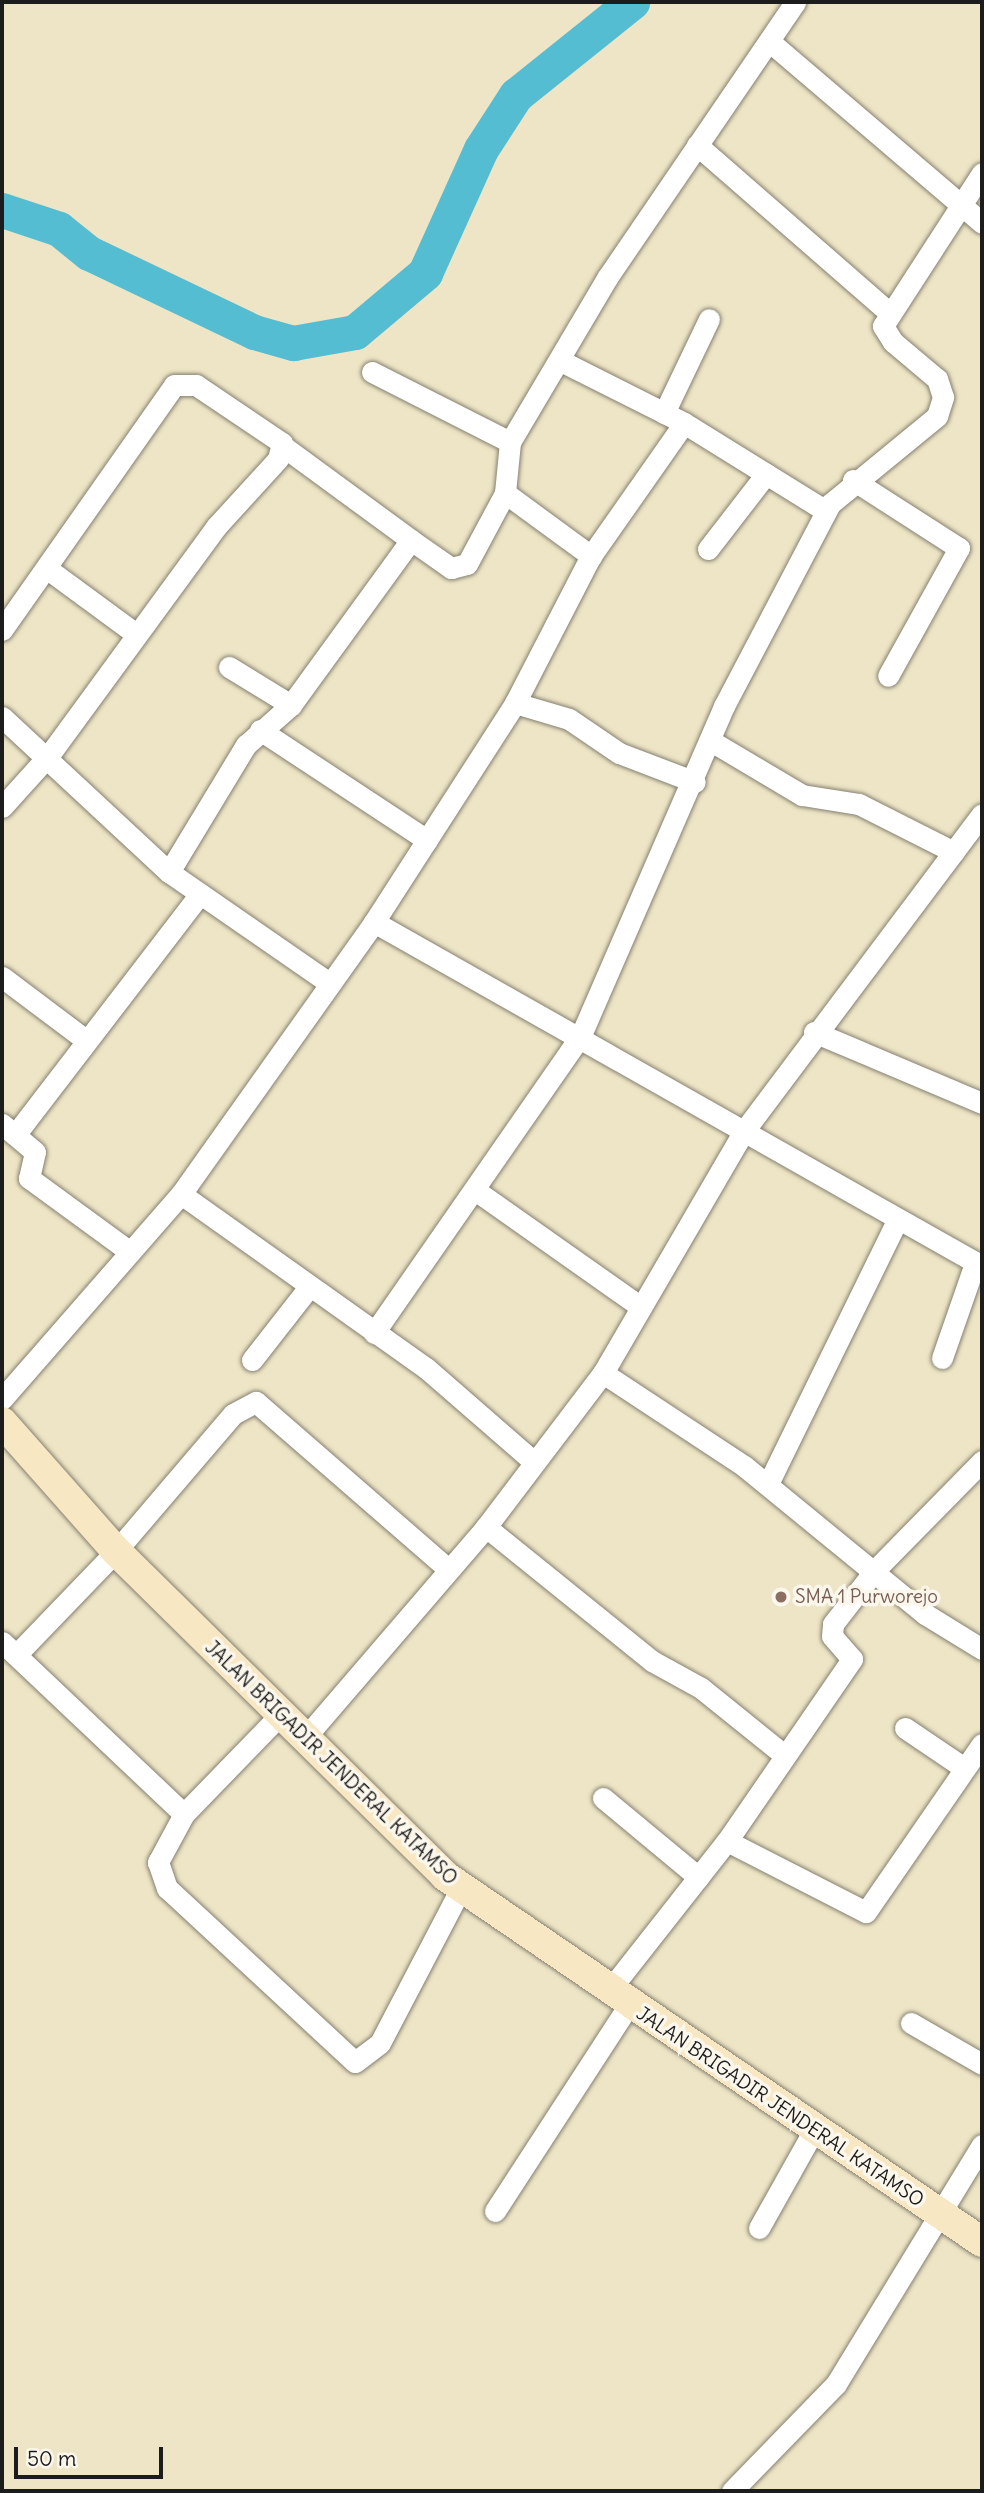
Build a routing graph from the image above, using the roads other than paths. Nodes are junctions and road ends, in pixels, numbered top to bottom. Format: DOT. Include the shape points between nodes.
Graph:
graph roads {
  1 [pos="795,2"];
  2 [pos="769,41"];
  3 [pos="697,145"];
  4 [pos="982,173"];
  5 [pos="961,204"];
  6 [pos="982,223"];
  7 [pos="887,311"];
  8 [pos="709,319"];
  9 [pos="559,360"];
  10 [pos="372,372"];
  11 [pos="664,413"];
  12 [pos="684,423"];
  13 [pos="510,442"];
  14 [pos="284,447"];
  15 [pos="766,474"];
  16 [pos="853,480"];
  17 [pos="505,493"];
  18 [pos="826,511"];
  19 [pos="411,540"];
  20 [pos="708,549"];
  21 [pos="591,556"];
  22 [pos="49,570"];
  23 [pos="2,630"];
  24 [pos="136,634"];
  25 [pos="229,667"];
  26 [pos="888,676"];
  27 [pos="515,702"];
  28 [pos="290,705"];
  29 [pos="2,717"];
  30 [pos="260,730"];
  31 [pos="711,741"];
  32 [pos="49,755"];
  33 [pos="695,782"];
  34 [pos="2,807"];
  35 [pos="982,814"];
  36 [pos="427,840"];
  37 [pos="954,852"];
  38 [pos="169,872"];
  39 [pos="199,895"];
  40 [pos="374,922"];
  41 [pos="2,976"];
  42 [pos="328,982"];
  43 [pos="814,1032"];
  44 [pos="581,1035"];
  45 [pos="86,1040"];
  46 [pos="982,1103"];
  47 [pos="8,1130"];
  48 [pos="744,1131"];
  49 [pos="475,1190"];
  50 [pos="181,1194"];
  51 [pos="896,1223"];
  52 [pos="130,1252"];
  53 [pos="978,1264"];
  54 [pos="309,1287"];
  55 [pos="641,1307"];
  56 [pos="374,1333"];
  57 [pos="942,1359"];
  58 [pos="252,1360"];
  59 [pos="603,1373"];
  60 [pos="2,1399"];
  61 [pos="2,1422"];
  62 [pos="982,1461"];
  63 [pos="534,1462"];
  64 [pos="768,1484"];
  65 [pos="486,1527"];
  66 [pos="116,1551"];
  67 [pos="448,1569"];
  68 [pos="875,1570"];
  69 [pos="9,1649"];
  70 [pos="982,1649"];
  71 [pos="279,1716"];
  72 [pos="905,1728"];
  73 [pos="303,1740"];
  74 [pos="982,1744"];
  75 [pos="784,1755"];
  76 [pos="964,1768"];
  77 [pos="603,1798"];
  78 [pos="184,1814"];
  79 [pos="727,1840"];
  80 [pos="698,1877"];
  81 [pos="461,1888"];
  82 [pos="619,1999"];
  83 [pos="911,2023"];
  84 [pos="982,2064"];
  85 [pos="814,2130"];
  86 [pos="982,2145"];
  87 [pos="495,2211"];
  88 [pos="937,2212"];
  89 [pos="759,2228"];
  90 [pos="982,2242"];
  91 [pos="732,2491"];
  1 -- 2 [label="street"];
  2 -- 3 [label="street"];
  2 -- 5 [label="street"];
  3 -- 7 [label="street"];
  3 -- 9 [label="street"];
  4 -- 5 [label="street"];
  5 -- 6 [label="street"];
  5 -- 7 [label="street"];
  7 -- 16 [label="street" via="883,326 892,342 937,379 943,397 937,416"];
  8 -- 11 [label="street"];
  9 -- 11 [label="street"];
  9 -- 13 [label="street"];
  10 -- 13 [label="street"];
  11 -- 12 [label="street"];
  12 -- 15 [label="street"];
  12 -- 21 [label="street"];
  13 -- 17 [label="street"];
  14 -- 19 [label="street"];
  14 -- 22 [label="street" via="196,385 174,385"];
  14 -- 24 [label="street"];
  15 -- 18 [label="street"];
  15 -- 20 [label="street"];
  16 -- 18 [label="street"];
  16 -- 26 [label="street" via="960,548"];
  17 -- 19 [label="street" via="461,567 451,568"];
  17 -- 21 [label="street"];
  18 -- 31 [label="street"];
  19 -- 28 [label="street"];
  21 -- 27 [label="street"];
  22 -- 23 [label="street"];
  22 -- 24 [label="street"];
  24 -- 32 [label="street"];
  25 -- 28 [label="street"];
  27 -- 33 [label="street" via="569,719 619,753"];
  27 -- 36 [label="street"];
  28 -- 30 [label="street"];
  29 -- 32 [label="street"];
  30 -- 36 [label="street"];
  30 -- 38 [label="street"];
  31 -- 33 [label="street"];
  31 -- 37 [label="street" via="802,795 859,804"];
  32 -- 34 [label="street"];
  32 -- 38 [label="street"];
  33 -- 44 [label="street"];
  35 -- 37 [label="street"];
  36 -- 40 [label="street"];
  37 -- 43 [label="street"];
  38 -- 39 [label="street"];
  39 -- 42 [label="street"];
  39 -- 45 [label="street"];
  40 -- 42 [label="street"];
  40 -- 44 [label="street"];
  41 -- 45 [label="street"];
  42 -- 50 [label="street"];
  43 -- 46 [label="street"];
  43 -- 48 [label="street"];
  44 -- 48 [label="street"];
  44 -- 49 [label="street"];
  45 -- 47 [label="street"];
  47 -- 52 [label="street" via="35,1152 29,1178"];
  48 -- 51 [label="street"];
  48 -- 55 [label="street"];
  49 -- 55 [label="street"];
  49 -- 56 [label="street"];
  50 -- 52 [label="street"];
  50 -- 54 [label="street"];
  51 -- 53 [label="street"];
  51 -- 64 [label="street"];
  52 -- 60 [label="street"];
  53 -- 57 [label="street"];
  54 -- 56 [label="street"];
  54 -- 58 [label="street"];
  55 -- 59 [label="street"];
  56 -- 63 [label="street" via="426,1368"];
  59 -- 63 [label="street"];
  59 -- 64 [label="street"];
  61 -- 66 [label="main road, JALAN BRIGADIR JENDERAL KATAMSO"];
  62 -- 68 [label="street"];
  63 -- 65 [label="street"];
  64 -- 68 [label="street"];
  65 -- 67 [label="street"];
  65 -- 75 [label="street" via="652,1661 701,1688"];
  66 -- 67 [label="street" via="233,1414 256,1402"];
  66 -- 69 [label="street"];
  66 -- 71 [label="main road, JALAN BRIGADIR JENDERAL KATAMSO"];
  67 -- 73 [label="street"];
  68 -- 70 [label="street" via="925,1614"];
  68 -- 75 [label="street" via="833,1625 832,1636 852,1659"];
  69 -- 78 [label="street"];
  71 -- 73 [label="main road, JALAN BRIGADIR JENDERAL KATAMSO"];
  71 -- 78 [label="street"];
  72 -- 76 [label="street"];
  73 -- 81 [label="main road, JALAN BRIGADIR JENDERAL KATAMSO"];
  74 -- 76 [label="street"];
  75 -- 79 [label="street"];
  76 -- 79 [label="street" via="866,1912"];
  77 -- 80 [label="street"];
  78 -- 81 [label="street" via="158,1862 167,1888 355,2062 380,2043"];
  79 -- 80 [label="street"];
  80 -- 82 [label="street"];
  81 -- 82 [label="main road, JALAN BRIGADIR JENDERAL KATAMSO"];
  82 -- 85 [label="main road, JALAN BRIGADIR JENDERAL KATAMSO"];
  82 -- 87 [label="street"];
  83 -- 84 [label="street"];
  85 -- 88 [label="main road, JALAN BRIGADIR JENDERAL KATAMSO"];
  85 -- 89 [label="street"];
  86 -- 88 [label="street"];
  88 -- 90 [label="main road, JALAN BRIGADIR JENDERAL KATAMSO"];
  88 -- 91 [label="street" via="836,2384"];
}
